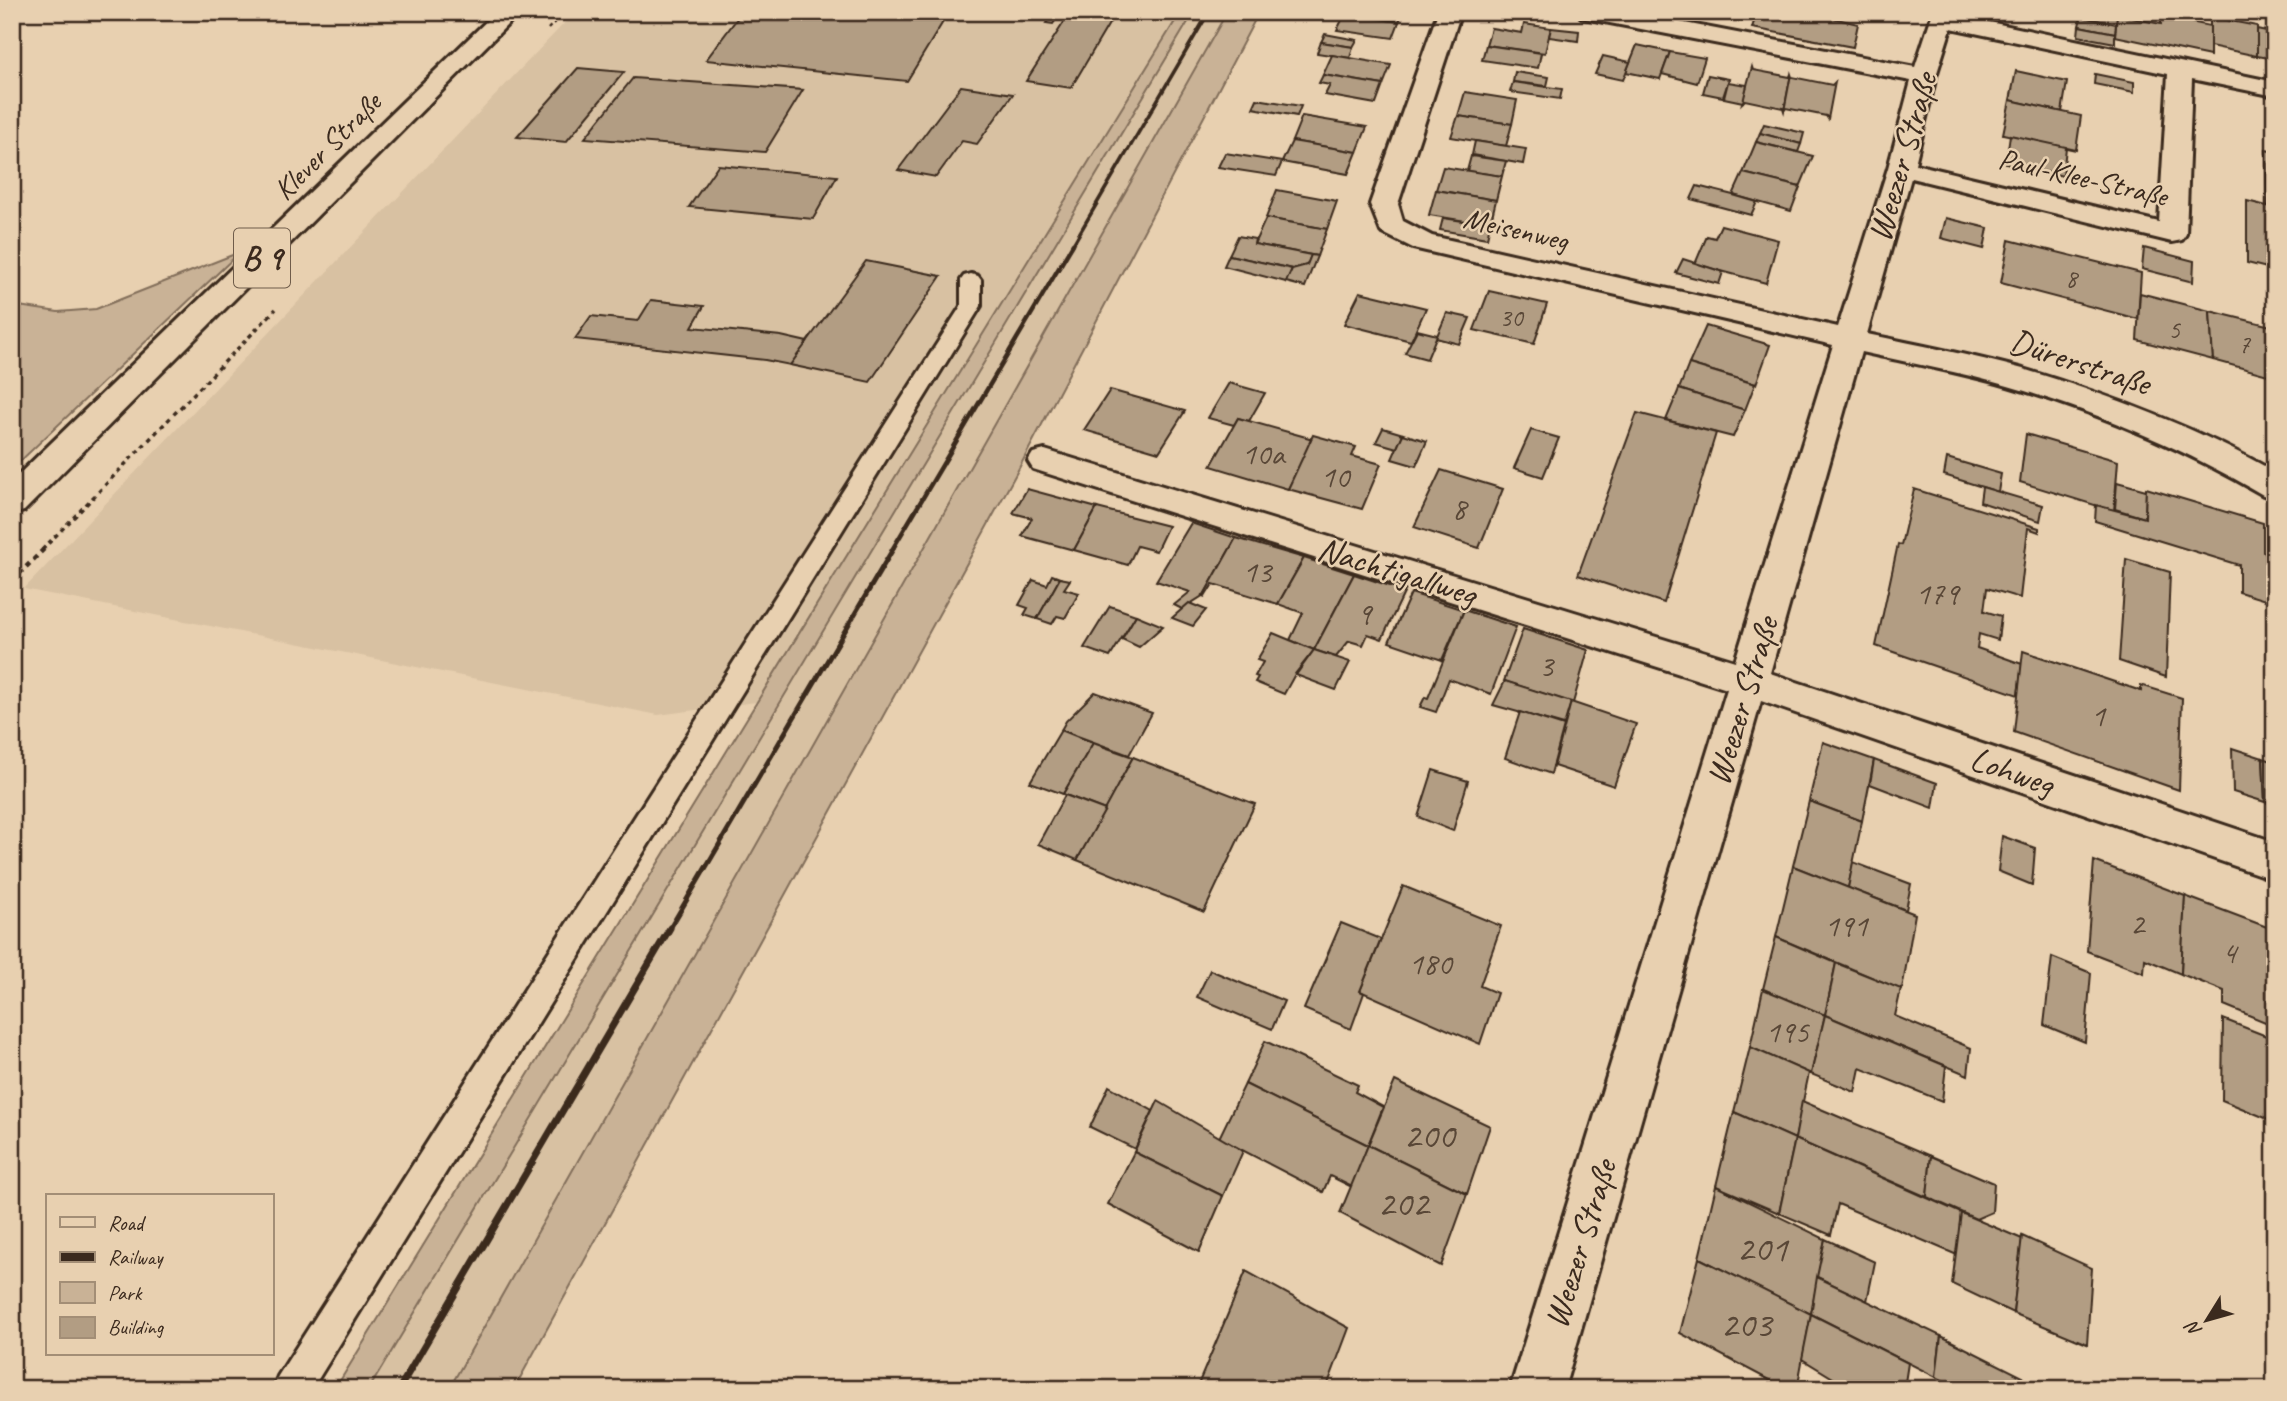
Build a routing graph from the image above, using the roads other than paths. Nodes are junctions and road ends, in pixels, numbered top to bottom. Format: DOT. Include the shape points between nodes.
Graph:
graph roads {
  1 [pos="509,12"];
  2 [pos="1450,12"];
  3 [pos="1588,12"];
  4 [pos="1944,15"];
  5 [pos="2180,68"];
  6 [pos="1924,76"];
  7 [pos="2275,89"];
  8 [pos="1901,168"];
  9 [pos="971,280"];
  10 [pos="1850,338"];
  11 [pos="1045,461"];
  12 [pos="2275,487"];
  13 [pos="12,502"];
  14 [pos="1749,681"];
  15 [pos="2275,861"];
  16 [pos="291,1389"];
  17 [pos="1536,1389"];
  1 -- 13 [label="street, Klever Straße / B 9"];
  2 -- 10 [label="street, Meisenweg" via="1384,204 1391,226 1423,242"];
  3 -- 6 [label="street"];
  4 -- 5 [label="street"];
  4 -- 6 [label="street, Weezer Straße"];
  5 -- 7 [label="street"];
  5 -- 8 [label="street, Paul-Klee-Straße" via="2172,234"];
  6 -- 8 [label="street, Weezer Straße"];
  8 -- 10 [label="street, Weezer Straße"];
  9 -- 16 [label="lane" via="971,306"];
  10 -- 12 [label="street, Dürerstraße" via="2013,377 2091,402 2179,437"];
  10 -- 14 [label="street, Weezer Straße"];
  11 -- 14 [label="street, Nachtigallweg"];
  14 -- 15 [label="street, Lohweg"];
  14 -- 17 [label="street, Weezer Straße"];
}
